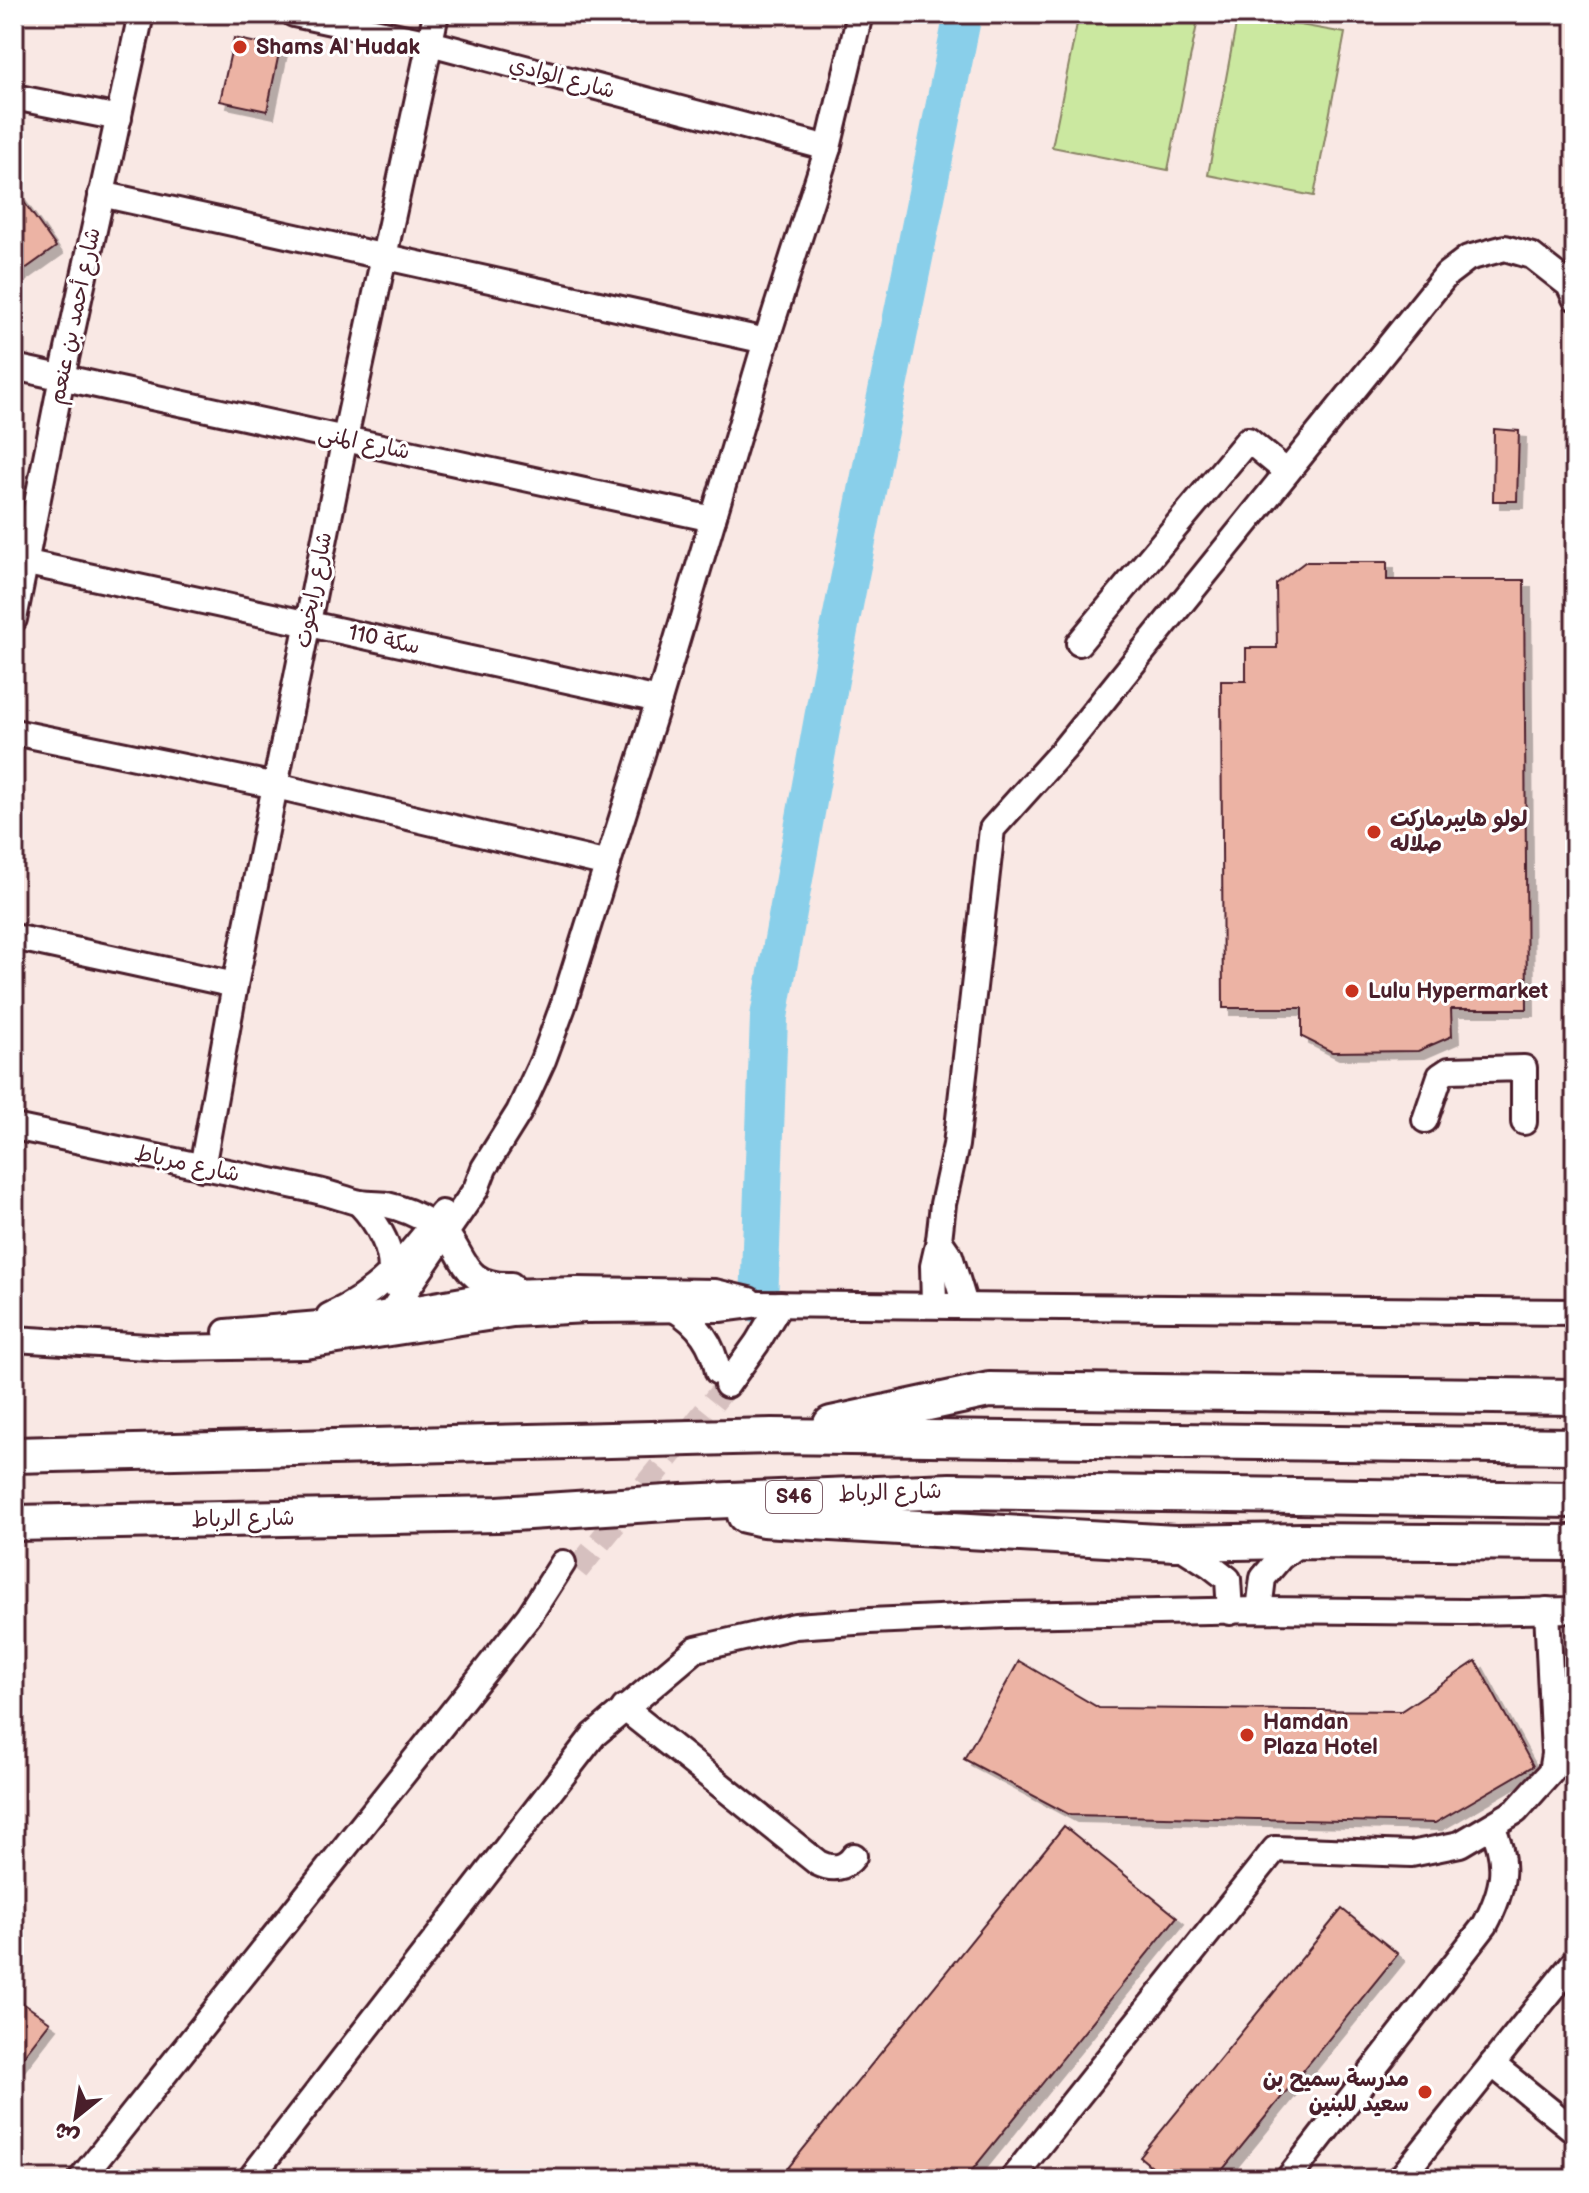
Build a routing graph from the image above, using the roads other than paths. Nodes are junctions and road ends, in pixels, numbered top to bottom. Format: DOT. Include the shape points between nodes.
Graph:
graph roads {
  1 [pos="141,14"];
  2 [pos="294,14"];
  3 [pos="436,14"];
  4 [pos="860,14"];
  5 [pos="430,43"];
  6 [pos="14,97"];
  7 [pos="119,118"];
  8 [pos="828,148"];
  9 [pos="101,194"];
  10 [pos="383,256"];
  11 [pos="1575,298"];
  12 [pos="766,341"];
  13 [pos="14,367"];
  14 [pos="62,377"];
  15 [pos="345,438"];
  16 [pos="1287,472"];
  17 [pos="713,519"];
  18 [pos="19,562"];
  19 [pos="14,619"];
  20 [pos="308,624"];
  21 [pos="1079,643"];
  22 [pos="659,700"];
  23 [pos="14,732"];
  24 [pos="276,786"];
  25 [pos="608,864"];
  26 [pos="14,937"];
  27 [pos="235,985"];
  28 [pos="1425,1120"];
  29 [pos="1524,1122"];
  30 [pos="14,1127"];
  31 [pos="202,1168"];
  32 [pos="359,1203"];
  33 [pos="440,1228"];
  34 [pos="939,1240"];
  35 [pos="391,1276"];
  36 [pos="539,1291"];
  37 [pos="769,1304"];
  38 [pos="934,1304"];
  39 [pos="965,1305"];
  40 [pos="674,1309"];
  41 [pos="391,1312"];
  42 [pos="1575,1312"];
  43 [pos="14,1326"];
  44 [pos="301,1327"];
  45 [pos="413,1329"];
  46 [pos="361,1337"];
  47 [pos="14,1339"];
  48 [pos="1575,1397"];
  49 [pos="772,1436"];
  50 [pos="1575,1446"];
  51 [pos="14,1455"];
  52 [pos="1575,1500"];
  53 [pos="682,1502"];
  54 [pos="14,1523"];
  55 [pos="1302,1541"];
  56 [pos="1175,1543"];
  57 [pos="1575,1543"];
  58 [pos="570,1567"];
  59 [pos="1259,1610"];
  60 [pos="1547,1610"];
  61 [pos="1575,1610"];
  62 [pos="1230,1612"];
  63 [pos="624,1708"];
  64 [pos="1492,1826"];
  65 [pos="854,1856"];
  66 [pos="1575,1961"];
  67 [pos="1492,2064"];
  68 [pos="1575,2131"];
  69 [pos="81,2179"];
  70 [pos="250,2179"];
  71 [pos="1012,2179"];
  72 [pos="1288,2179"];
  73 [pos="1400,2179"];
  1 -- 7 [label="street, شارع أحمد بن عنعم"];
  2 -- 5 [label="street, شارع الوادي"];
  3 -- 5 [label="street, شارع رايخوت"];
  4 -- 8 [label="street"];
  5 -- 8 [label="street, شارع الوادي"];
  5 -- 10 [label="street, شارع رايخوت"];
  6 -- 7 [label="street"];
  7 -- 9 [label="street, شارع أحمد بن عنعم"];
  8 -- 12 [label="street"];
  9 -- 10 [label="street"];
  9 -- 14 [label="street, شارع أحمد بن عنعم"];
  10 -- 12 [label="street"];
  10 -- 15 [label="street, شارع رايخوت"];
  11 -- 16 [label="street" via="1569,285 1532,256 1505,248 1468,258 1447,274"];
  12 -- 17 [label="street"];
  13 -- 14 [label="street, شارع المنى"];
  14 -- 15 [label="street, شارع المنى"];
  14 -- 18 [label="street, شارع أحمد بن عنعم"];
  15 -- 17 [label="street, شارع المنى"];
  15 -- 20 [label="street, شارع رايخوت"];
  16 -- 21 [label="street" via="1248,440"];
  16 -- 34 [label="street" via="1064,749 992,829 956,1145"];
  17 -- 22 [label="street"];
  18 -- 19 [label="street, شارع أحمد بن عنعم"];
  18 -- 20 [label="street, سكة 110"];
  20 -- 22 [label="street, سكة 110"];
  20 -- 24 [label="street, شارع رايخوت"];
  22 -- 25 [label="street"];
  23 -- 24 [label="street"];
  24 -- 25 [label="street"];
  24 -- 27 [label="street, شارع رايخوت"];
  25 -- 33 [label="street" via="543,1060 476,1189"];
  26 -- 27 [label="street"];
  27 -- 31 [label="street, شارع رايخوت"];
  28 -- 29 [label="street" via="1440,1076 1449,1070 1524,1068"];
  30 -- 31 [label="street, شارع مرباط"];
  31 -- 32 [label="street, شارع مرباط"];
  32 -- 33 [label="street, شارع مرباط" via="387,1205"];
  32 -- 35 [label="street" via="382,1236"];
  33 -- 35 [label="street"];
  33 -- 36 [label="street" via="472,1274 494,1284"];
  33 -- 41 [label="street"];
  34 -- 38 [label="street"];
  34 -- 39 [label="street" via="950,1256"];
  35 -- 41 [label="street"];
  35 -- 44 [label="street" via="349,1306"];
  36 -- 37 [label="street" via="715,1292"];
  36 -- 41 [label="street"];
  37 -- 38 [label="street"];
  37 -- 40 [label="street"];
  37 -- 40 [label="street" via="741,1339 720,1378 704,1335"];
  38 -- 39 [label="street"];
  39 -- 42 [label="street"];
  40 -- 45 [label="street" via="546,1311"];
  41 -- 44 [label="street"];
  41 -- 45 [label="street"];
  41 -- 46 [label="street"];
  43 -- 44 [label="street" via="196,1333"];
  45 -- 46 [label="street"];
  46 -- 47 [label="street" via="306,1346 208,1349"];
  48 -- 49 [label="highway" via="989,1390"];
  49 -- 50 [label="highway"];
  49 -- 51 [label="highway"];
  52 -- 53 [label="highway, شارع الرباط / S46" via="950,1491"];
  53 -- 54 [label="highway, شارع الرباط / S46" via="498,1514"];
  53 -- 56 [label="highway" via="763,1519"];
  55 -- 56 [label="highway"];
  55 -- 57 [label="highway"];
  55 -- 59 [label="street" via="1263,1578"];
  56 -- 62 [label="street" via="1228,1579"];
  58 -- 69 [label="street"];
  59 -- 60 [label="street"];
  59 -- 62 [label="street"];
  60 -- 61 [label="street"];
  60 -- 64 [label="street" via="1551,1772 1516,1811"];
  62 -- 63 [label="street" via="1006,1615 795,1626 696,1649"];
  63 -- 65 [label="street" via="818,1863 840,1867"];
  63 -- 70 [label="street" via="594,1735"];
  64 -- 71 [label="street" via="1460,1844 1411,1854 1275,1849"];
  64 -- 72 [label="street" via="1501,1847 1502,1876 1485,1925"];
  66 -- 67 [label="street"];
  67 -- 68 [label="street"];
  67 -- 73 [label="street"];
}
